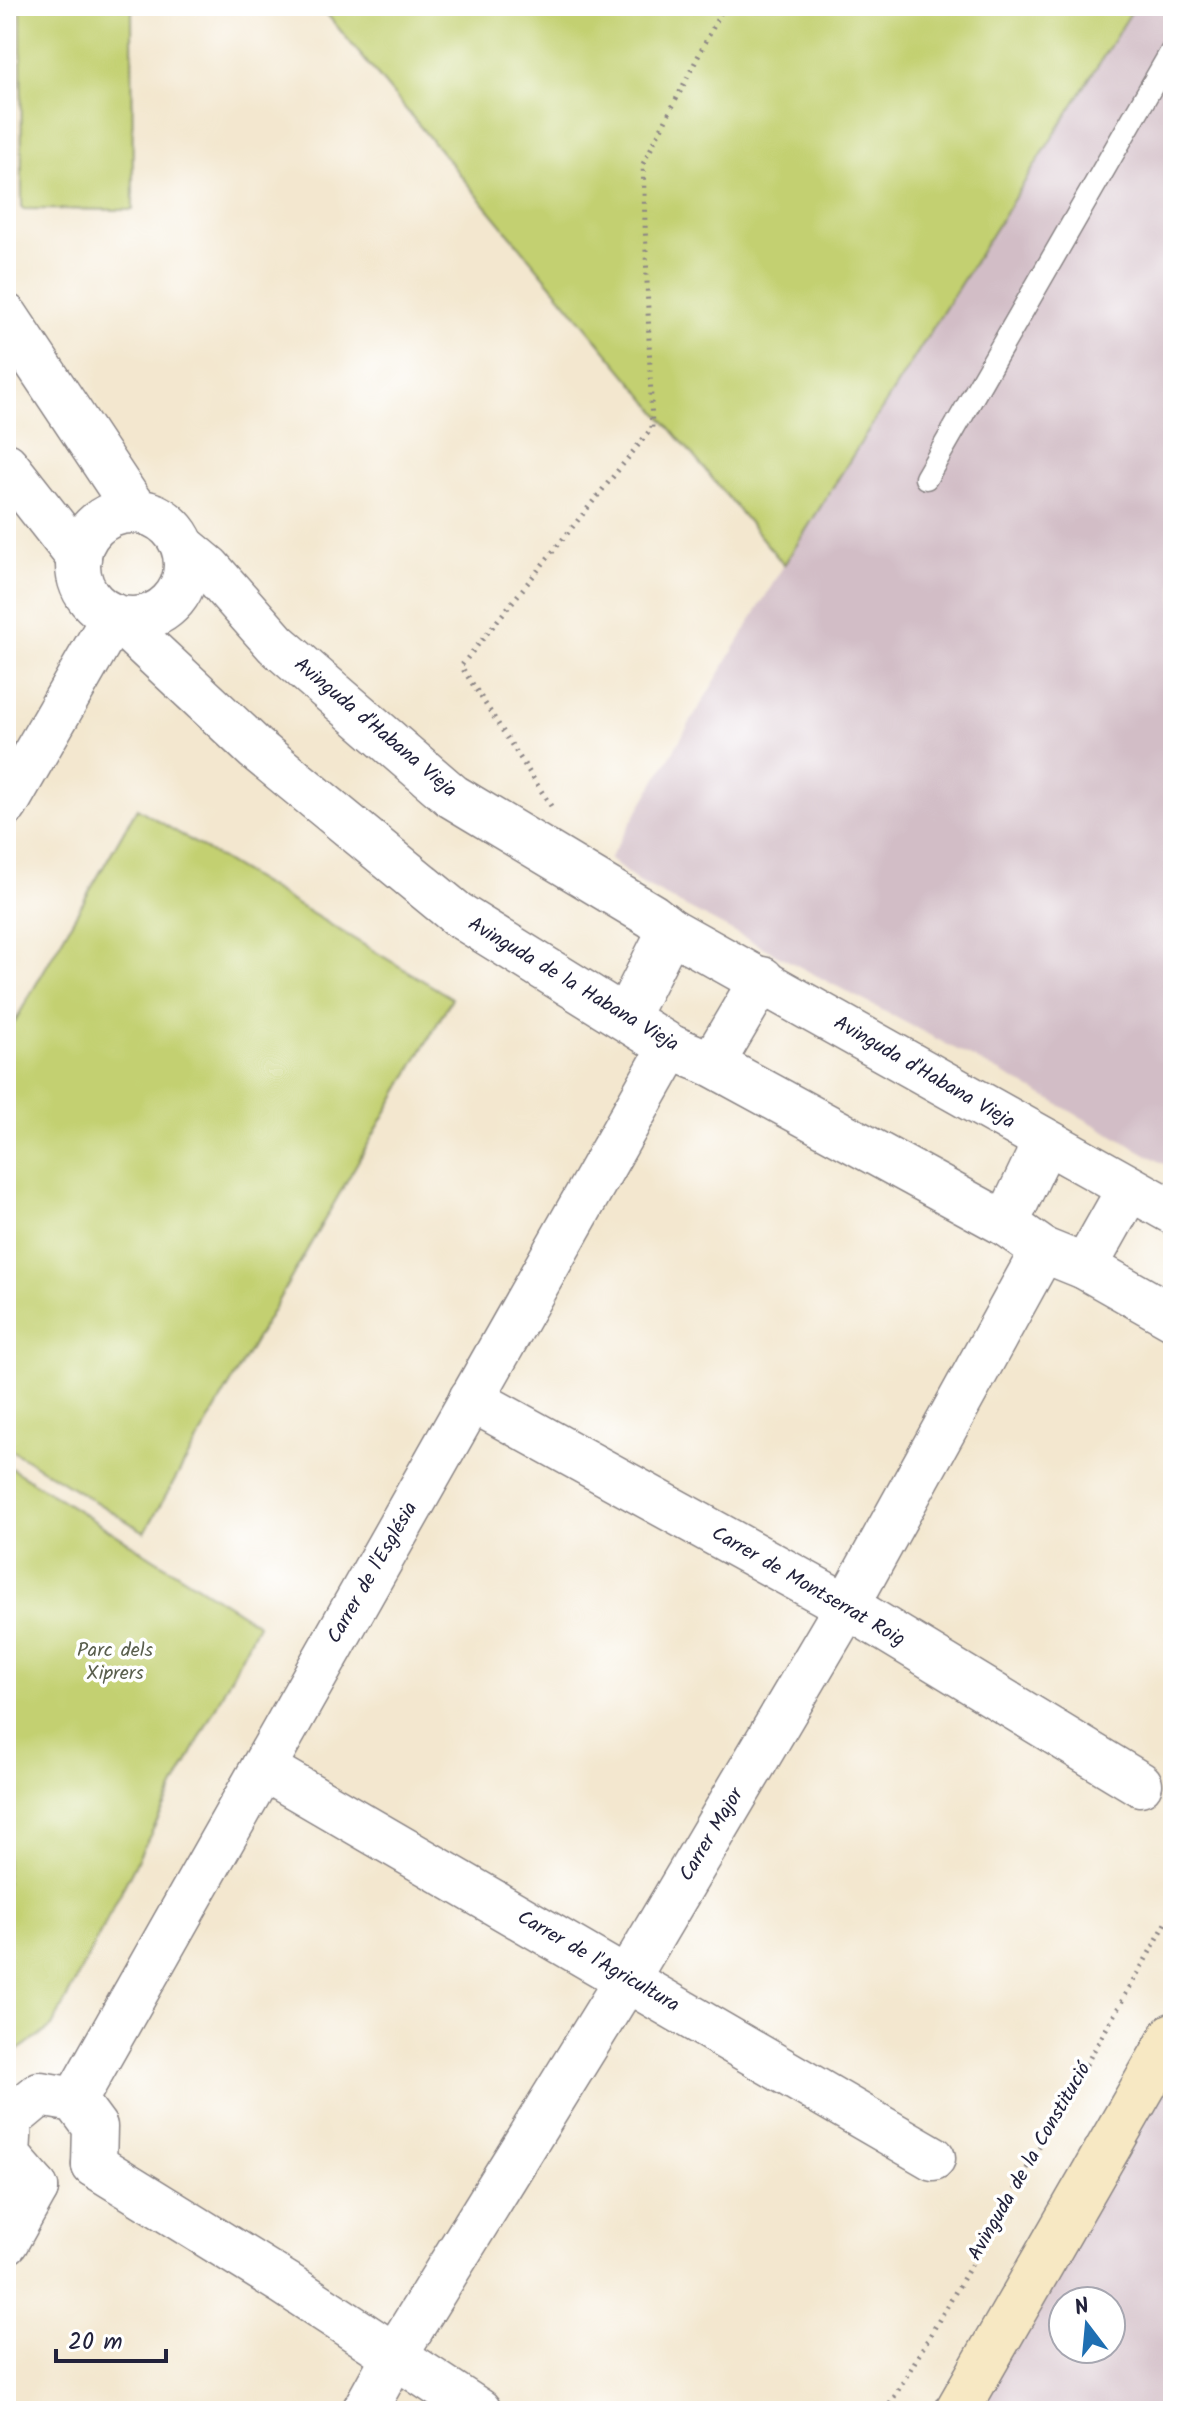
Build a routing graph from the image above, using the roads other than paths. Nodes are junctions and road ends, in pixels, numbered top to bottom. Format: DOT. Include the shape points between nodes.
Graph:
graph roads {
  1 [pos="1173,49"];
  2 [pos="6,316"];
  3 [pos="6,465"];
  4 [pos="926,478"];
  5 [pos="135,510"];
  6 [pos="185,548"];
  7 [pos="79,558"];
  8 [pos="114,616"];
  9 [pos="6,804"];
  10 [pos="670,930"];
  11 [pos="762,979"];
  12 [pos="626,1017"];
  13 [pos="671,1047"];
  14 [pos="712,1064"];
  15 [pos="1045,1142"];
  16 [pos="1129,1189"];
  17 [pos="1173,1212"];
  18 [pos="1006,1224"];
  19 [pos="1043,1250"];
  20 [pos="1085,1267"];
  21 [pos="1173,1317"];
  22 [pos="471,1399"];
  23 [pos="847,1606"];
  24 [pos="263,1768"];
  25 [pos="1140,1784"];
  26 [pos="627,1979"];
  27 [pos="1173,2035"];
  28 [pos="75,2100"];
  29 [pos="8,2118"];
  30 [pos="933,2158"];
  31 [pos="94,2165"];
  32 [pos="36,2188"];
  33 [pos="6,2242"];
  34 [pos="395,2355"];
  35 [pos="364,2411"];
  36 [pos="479,2411"];
  37 [pos="957,2411"];
  1 -- 4 [label="lane"];
  2 -- 5 [label="street"];
  3 -- 7 [label="street"];
  5 -- 6 [label="street" via="166,522"];
  5 -- 7 [label="street" via="98,523"];
  6 -- 8 [label="street" via="187,572 178,595 161,611 138,619"];
  6 -- 10 [label="street, Avinguda d'Habana Vieja" via="276,644 452,796"];
  7 -- 8 [label="street" via="81,582 93,603"];
  8 -- 9 [label="street"];
  8 -- 12 [label="street, Avinguda de la Habana Vieja" via="256,749 457,914"];
  10 -- 11 [label="street, Avinguda d'Habana Vieja"];
  10 -- 12 [label="street"];
  11 -- 14 [label="street"];
  11 -- 15 [label="street, Avinguda d'Habana Vieja"];
  12 -- 13 [label="street, Avinguda de la Habana Vieja"];
  13 -- 14 [label="street, Avinguda de la Habana Vieja"];
  13 -- 22 [label="street, Carrer de l'Església"];
  14 -- 18 [label="street, Avinguda de la Habana Vieja"];
  15 -- 16 [label="street, Avinguda d'Habana Vieja"];
  15 -- 18 [label="street"];
  16 -- 17 [label="street, Avinguda d'Habana Vieja"];
  16 -- 20 [label="street"];
  18 -- 19 [label="street, Avinguda de la Habana Vieja"];
  19 -- 20 [label="street, Avinguda de la Habana Vieja"];
  19 -- 23 [label="street, Carrer Major"];
  20 -- 21 [label="street, Avinguda de la Habana Vieja"];
  22 -- 23 [label="street, Carrer de Montserrat Roig"];
  22 -- 24 [label="street, Carrer de l'Església"];
  23 -- 25 [label="street, Carrer de Montserrat Roig"];
  23 -- 26 [label="street, Carrer Major"];
  24 -- 26 [label="street, Carrer de l'Agricultura"];
  24 -- 28 [label="street, Carrer de l'Església"];
  26 -- 30 [label="street, Carrer de l'Agricultura"];
  26 -- 34 [label="street, Carrer Major"];
  27 -- 37 [label="street"];
  28 -- 29 [label="street" via="40,2094"];
  28 -- 31 [label="street" via="95,2127"];
  29 -- 32 [label="street" via="8,2156"];
  31 -- 32 [label="street" via="66,2185"];
  31 -- 34 [label="street"];
  32 -- 33 [label="street"];
  34 -- 35 [label="street, Carrer Major"];
  34 -- 36 [label="street"];
}
